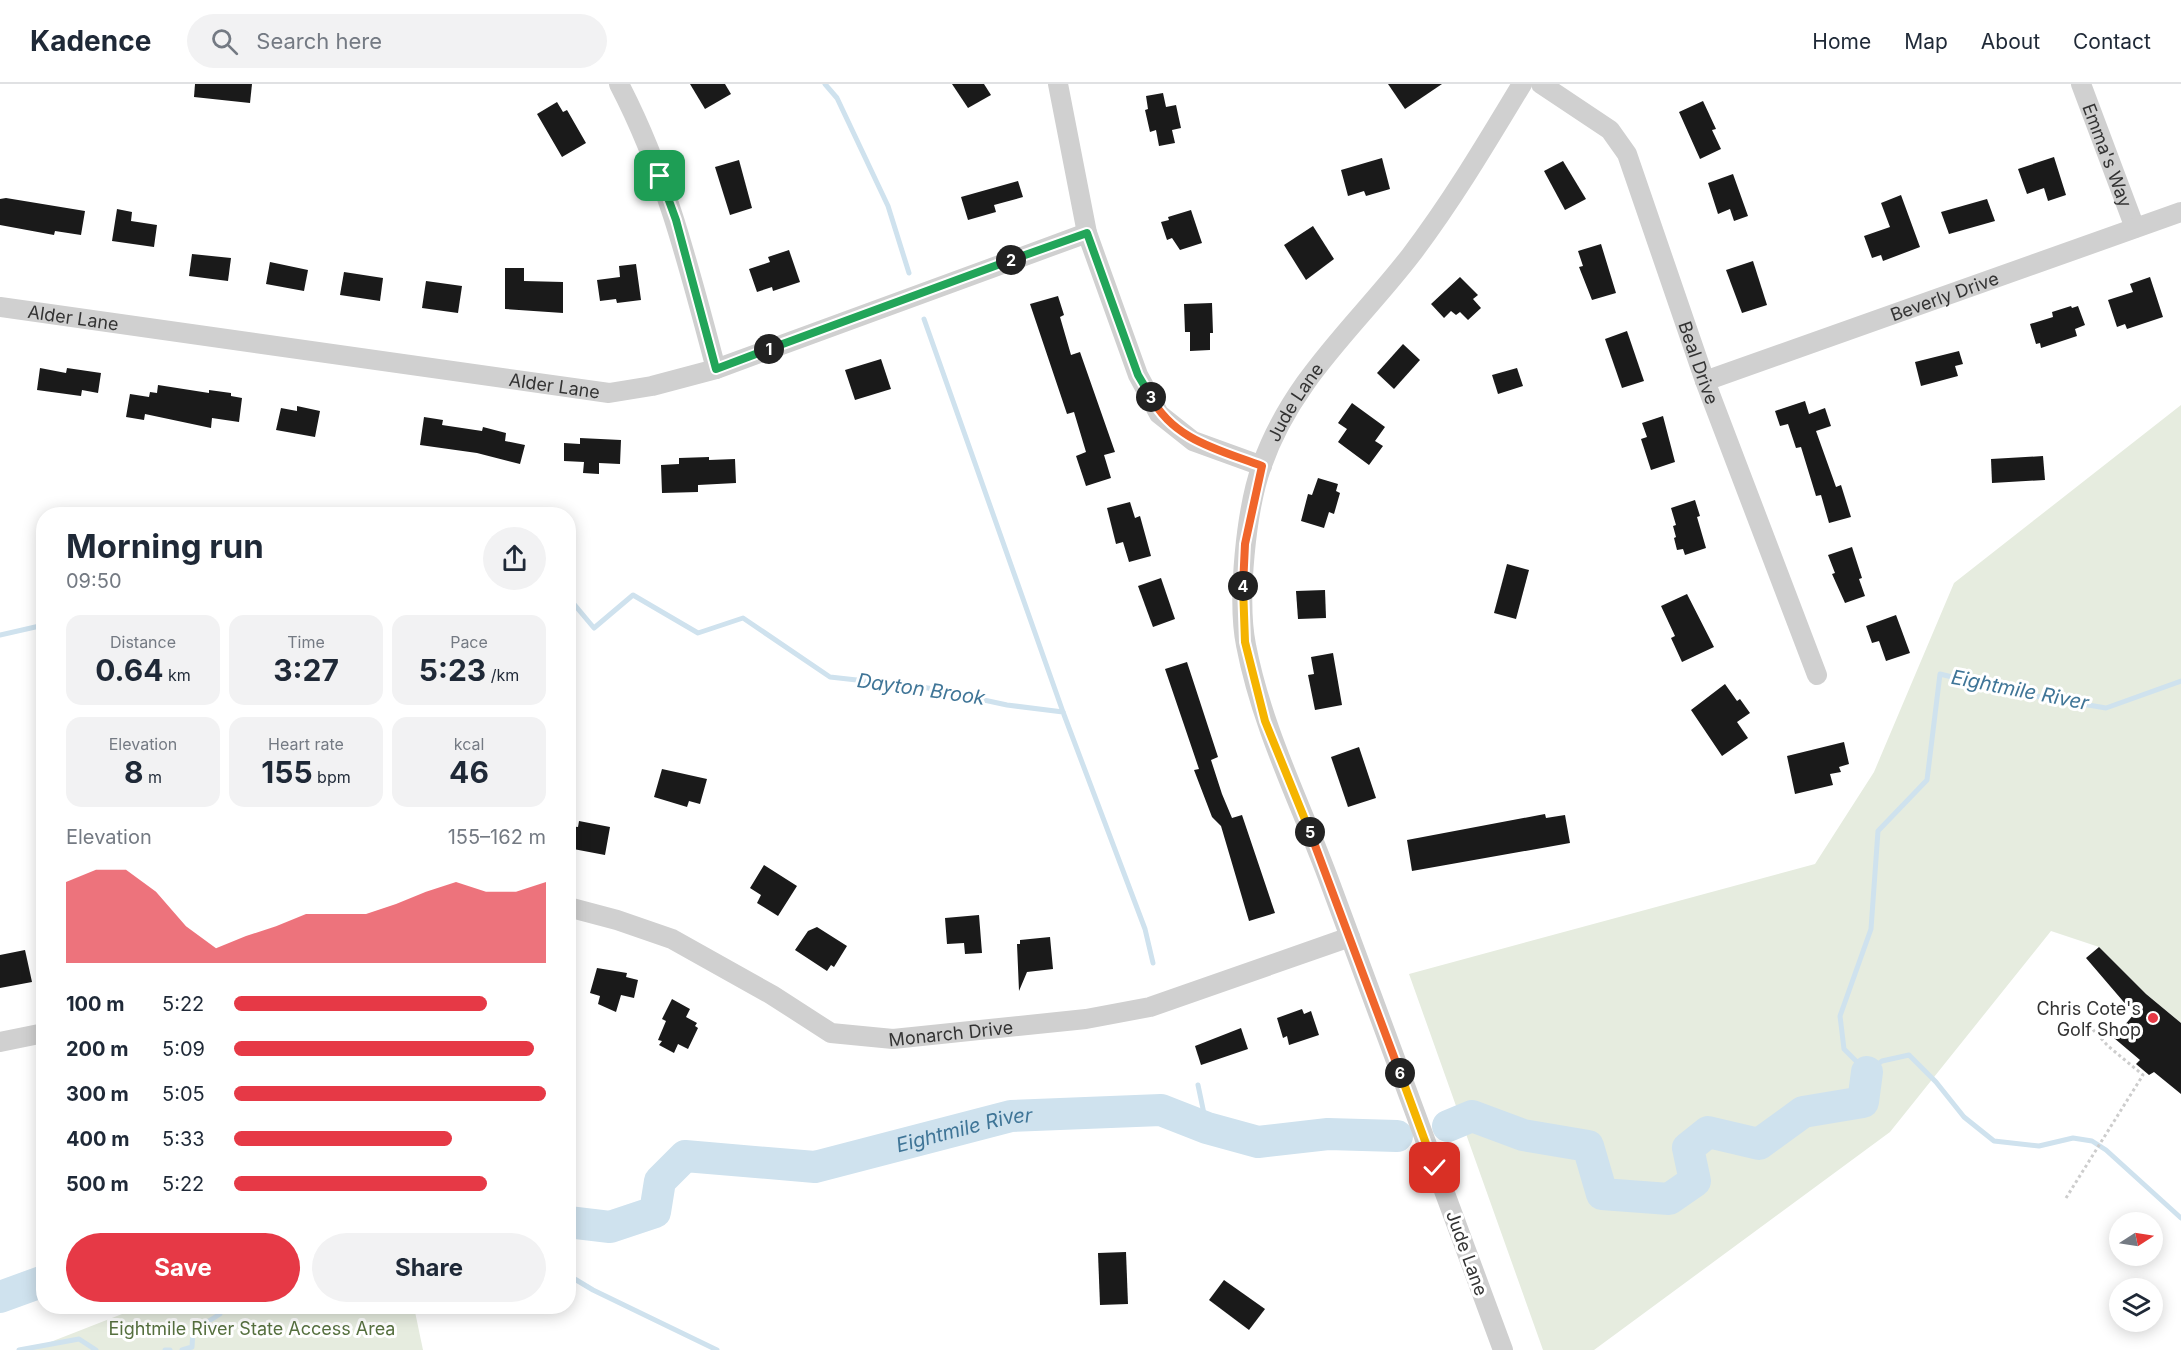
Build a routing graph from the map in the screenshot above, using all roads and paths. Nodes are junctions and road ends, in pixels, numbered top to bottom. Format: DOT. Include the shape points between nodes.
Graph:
graph roads {
  1 [pos="619,84"];
  2 [pos="1058,84"];
  3 [pos="1522,84"];
  4 [pos="1540,84"];
  5 [pos="2081,84"];
  6 [pos="2181,212"];
  7 [pos="2135,228"];
  8 [pos="1087,233"];
  9 [pos="0,307"];
  10 [pos="716,369"];
  11 [pos="1706,381"];
  12 [pos="1262,466"];
  13 [pos="1817,675"];
  14 [pos="576,909"];
  15 [pos="1350,937"];
  16 [pos="2086,1023"];
  17 [pos="36,1035"];
  18 [pos="0,1042"];
  19 [pos="2066,1198"];
  20 [pos="1503,1350"];
  1 -- 10 [label="street" via="644,132 676,220"];
  2 -- 8 [label="street"];
  3 -- 12 [label="street, Jude Lane" via="1411,255 1319,362 1290,408"];
  4 -- 11 [label="street, Beal Drive" via="1610,130 1627,154"];
  5 -- 7 [label="street, Emma's Way"];
  6 -- 7 [label="street, Beverly Drive"];
  7 -- 11 [label="street, Beverly Drive"];
  8 -- 10 [label="street, Alder Lane"];
  8 -- 12 [label="street" via="1138,375 1159,414 1193,441"];
  9 -- 10 [label="street, Alder Lane" via="609,393"];
  11 -- 13 [label="street, Beal Drive"];
  12 -- 15 [label="street, Jude Lane" via="1245,544 1245,642 1265,721"];
  14 -- 15 [label="street, Monarch Drive" via="672,939 831,1033 892,1040 1086,1019 1150,1007"];
  15 -- 20 [label="street, Jude Lane"];
  16 -- 19 [label="path" via="2143,1075"];
  17 -- 18 [label="street"];
}
